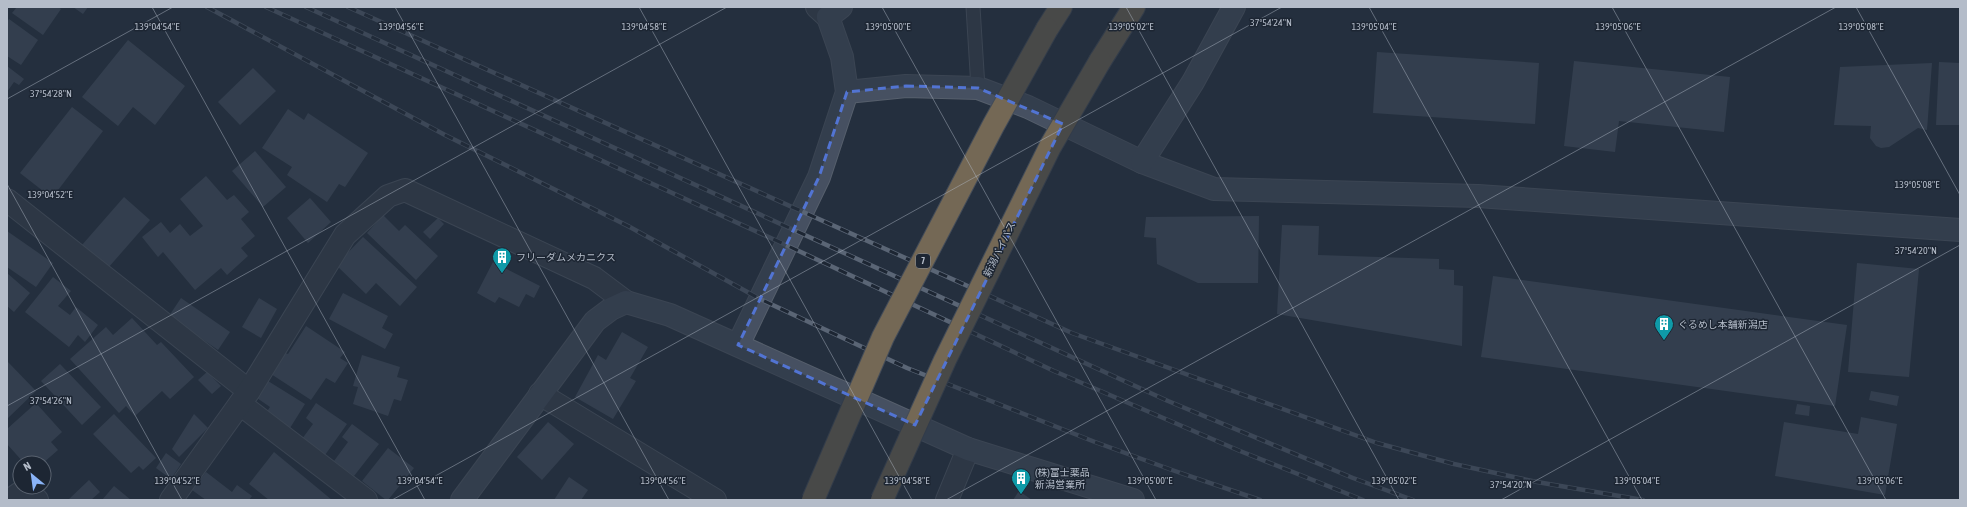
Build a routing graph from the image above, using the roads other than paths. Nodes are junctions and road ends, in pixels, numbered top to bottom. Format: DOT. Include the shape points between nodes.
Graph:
graph roads {
  1 [pos="973,7"];
  2 [pos="1061,7"];
  3 [pos="1134,7"];
  4 [pos="1234,7"];
  5 [pos="829,10"];
  6 [pos="978,88"];
  7 [pos="847,92"];
  8 [pos="1142,162"];
  9 [pos="8,203"];
  10 [pos="1960,230"];
  11 [pos="626,302"];
  12 [pos="738,345"];
  13 [pos="540,394"];
  14 [pos="244,397"];
  15 [pos="968,449"];
  16 [pos="10,500"];
  17 [pos="37,500"];
  18 [pos="171,500"];
  19 [pos="366,500"];
  20 [pos="462,500"];
  21 [pos="714,500"];
  22 [pos="813,500"];
  23 [pos="882,500"];
  24 [pos="947,500"];
  25 [pos="1133,500"];
  1 -- 6 [label="lane"];
  2 -- 22 [label="highway, 7, bridge" via="1046,29 883,337"];
  3 -- 23 [label="highway, 新潟バイパス, bridge" via="1050,147 945,360"];
  4 -- 8 [label="street" via="1193,82"];
  5 -- 7 [label="street" via="842,57"];
  6 -- 7 [label="street" via="906,86"];
  6 -- 8 [label="street" via="1028,107"];
  7 -- 12 [label="street" via="819,177"];
  8 -- 10 [label="street" via="1214,189 1478,196"];
  9 -- 14 [label="street"];
  11 -- 12 [label="street" via="670,315"];
  11 -- 13 [label="street" via="595,321"];
  11 -- 14 [label="street" via="594,278 405,190 388,196 345,235"];
  12 -- 15 [label="street"];
  13 -- 20 [label="street"];
  13 -- 21 [label="street"];
  14 -- 18 [label="street"];
  14 -- 19 [label="street"];
  15 -- 24 [label="street"];
  15 -- 25 [label="street"];
  16 -- 17 [label="street" via="26,489"];
}
